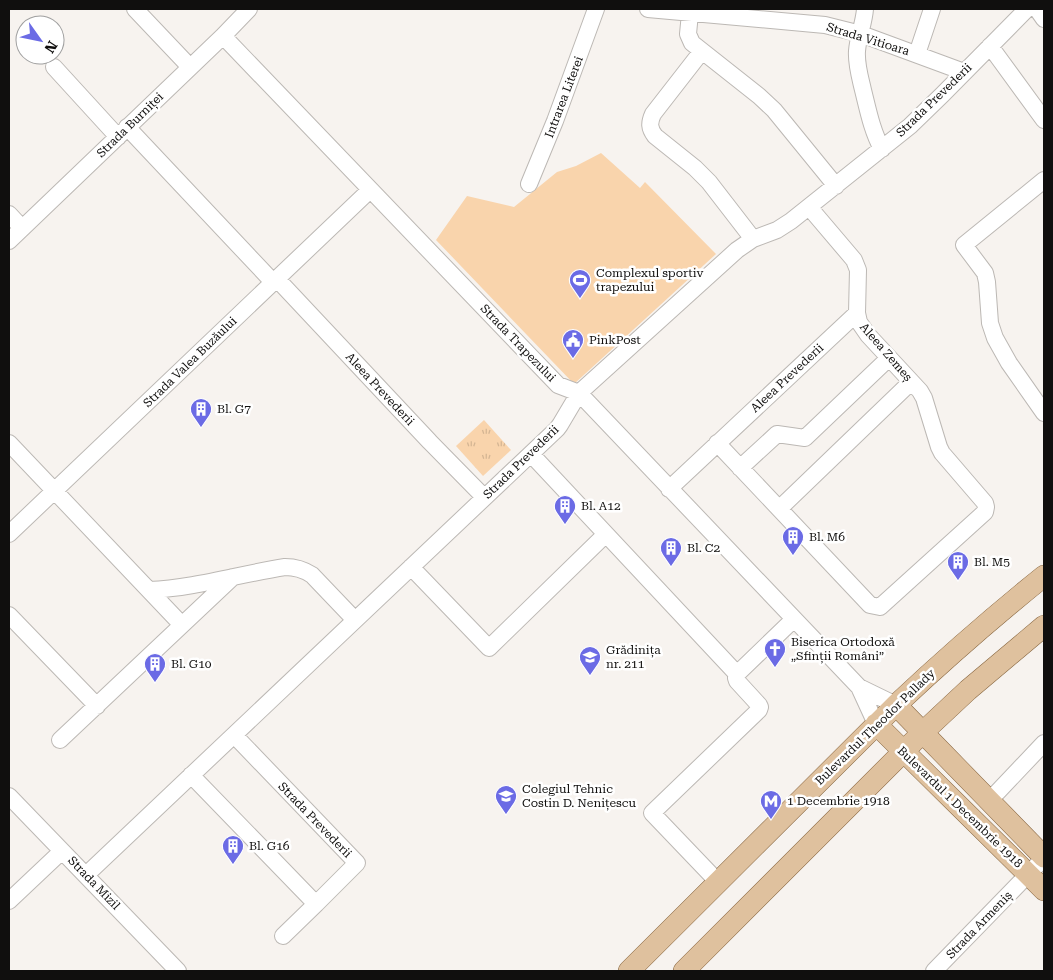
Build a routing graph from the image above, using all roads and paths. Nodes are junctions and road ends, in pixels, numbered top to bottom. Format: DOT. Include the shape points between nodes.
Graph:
graph roads {
  1 [pos="134,9"];
  2 [pos="249,9"];
  3 [pos="596,9"];
  4 [pos="648,9"];
  5 [pos="865,9"];
  6 [pos="932,9"];
  7 [pos="1027,9"];
  8 [pos="1037,9"];
  9 [pos="690,13"];
  10 [pos="1044,19"];
  11 [pos="861,34"];
  12 [pos="223,36"];
  13 [pos="990,46"];
  14 [pos="702,51"];
  15 [pos="917,54"];
  16 [pos="54,67"];
  17 [pos="190,67"];
  18 [pos="964,72"];
  19 [pos="1044,120"];
  20 [pos="123,132"];
  21 [pos="882,149"];
  22 [pos="1044,180"];
  23 [pos="529,184"];
  24 [pos="836,186"];
  25 [pos="370,190"];
  26 [pos="810,207"];
  27 [pos="9,214"];
  28 [pos="22,228"];
  29 [pos="753,239"];
  30 [pos="9,241"];
  31 [pos="275,281"];
  32 [pos="857,313"];
  33 [pos="889,358"];
  34 [pos="911,382"];
  35 [pos="578,393"];
  36 [pos="1044,413"];
  37 [pos="9,443"];
  38 [pos="717,443"];
  39 [pos="531,454"];
  40 [pos="740,468"];
  41 [pos="669,489"];
  42 [pos="54,491"];
  43 [pos="484,497"];
  44 [pos="780,508"];
  45 [pos="9,534"];
  46 [pos="606,534"];
  47 [pos="411,567"];
  48 [pos="233,576"];
  49 [pos="1044,576"];
  50 [pos="149,590"];
  51 [pos="9,615"];
  52 [pos="794,619"];
  53 [pos="355,620"];
  54 [pos="182,625"];
  55 [pos="1044,626"];
  56 [pos="737,674"];
  57 [pos="859,687"];
  58 [pos="896,705"];
  59 [pos="97,706"];
  60 [pos="876,724"];
  61 [pos="922,732"];
  62 [pos="234,735"];
  63 [pos="60,740"];
  64 [pos="1044,743"];
  65 [pos="903,752"];
  66 [pos="191,775"];
  67 [pos="9,796"];
  68 [pos="989,801"];
  69 [pos="62,851"];
  70 [pos="1044,858"];
  71 [pos="1028,874"];
  72 [pos="86,875"];
  73 [pos="718,882"];
  74 [pos="1044,890"];
  75 [pos="9,902"];
  76 [pos="316,904"];
  77 [pos="284,936"];
  78 [pos="178,971"];
  79 [pos="629,971"];
  80 [pos="684,971"];
  81 [pos="934,971"];
  1 -- 17 [label="street"];
  2 -- 12 [label="street, Strada Burniței"];
  3 -- 23 [label="street, Intrarea Literei"];
  4 -- 9 [label="street, Strada Vitioara"];
  5 -- 11 [label="street"];
  6 -- 15 [label="street"];
  7 -- 13 [label="street, Strada Prevederii"];
  8 -- 10 [label="street"];
  9 -- 11 [label="street, Strada Vitioara" via="810,23"];
  9 -- 14 [label="street" via="688,34 692,43"];
  11 -- 15 [label="street, Strada Vitioara"];
  11 -- 21 [label="street" via="857,61 868,111"];
  12 -- 17 [label="street, Strada Burniței"];
  12 -- 25 [label="street, Strada Trapezului"];
  13 -- 18 [label="street, Strada Prevederii"];
  13 -- 19 [label="street"];
  14 -- 24 [label="street" via="774,110"];
  14 -- 29 [label="street" via="653,114 650,126 655,136 708,182"];
  15 -- 18 [label="street, Strada Vitioara"];
  16 -- 20 [label="street, Aleea Prevederii"];
  17 -- 20 [label="street, Strada Burniței"];
  18 -- 21 [label="street, Strada Prevederii" via="923,114"];
  20 -- 28 [label="street, Strada Burniței"];
  20 -- 31 [label="street, Aleea Prevederii"];
  21 -- 24 [label="street, Strada Prevederii"];
  22 -- 36 [label="street" via="964,245 985,273 990,323 995,338"];
  24 -- 26 [label="street, Strada Prevederii"];
  25 -- 31 [label="street, Strada Valea Buzăului"];
  25 -- 35 [label="street, Strada Trapezului" via="558,385"];
  26 -- 29 [label="street, Strada Prevederii" via="777,230"];
  26 -- 32 [label="street, Aleea Zemeș" via="857,264"];
  27 -- 28 [label="street"];
  28 -- 30 [label="street, Strada Burniței"];
  29 -- 35 [label="street, Strada Prevederii" via="726,258"];
  31 -- 42 [label="street, Strada Valea Buzăului"];
  31 -- 43 [label="street, Aleea Prevederii"];
  32 -- 33 [label="street, Aleea Zemeș" via="862,328"];
  32 -- 38 [label="street, Aleea Prevederii"];
  33 -- 34 [label="street, Aleea Zemeș"];
  33 -- 40 [label="street" via="805,438 777,434"];
  34 -- 44 [label="street"];
  34 -- 44 [label="street, Aleea Zemeș" via="924,398 939,448 985,503 985,512 880,607 875,607"];
  35 -- 39 [label="street, Strada Prevederii" via="560,425"];
  35 -- 41 [label="street, Strada Trapezului"];
  37 -- 42 [label="street"];
  38 -- 40 [label="street"];
  38 -- 41 [label="street, Aleea Prevederii"];
  39 -- 43 [label="street, Strada Prevederii"];
  39 -- 46 [label="street"];
  40 -- 44 [label="street"];
  41 -- 52 [label="street, Strada Trapezului"];
  42 -- 45 [label="street, Strada Valea Buzăului"];
  42 -- 50 [label="street"];
  43 -- 47 [label="street, Strada Prevederii"];
  46 -- 47 [label="street" via="488,648"];
  46 -- 56 [label="street"];
  47 -- 53 [label="street, Strada Prevederii"];
  48 -- 50 [label="street"];
  48 -- 53 [label="street" via="296,567 312,575"];
  48 -- 54 [label="street"];
  49 -- 58 [label="main road, Bulevardul Theodor Pallady"];
  50 -- 54 [label="street"];
  51 -- 59 [label="street"];
  52 -- 56 [label="street"];
  52 -- 57 [label="street, Strada Trapezului"];
  53 -- 62 [label="street, Strada Prevederii"];
  54 -- 59 [label="street"];
  55 -- 61 [label="main road"];
  56 -- 73 [label="street" via="737,681 759,705 759,710 652,814"];
  57 -- 58 [label="street, Strada Trapezului"];
  57 -- 60 [label="street, Strada Trapezului"];
  58 -- 60 [label="main road, Bulevardul Theodor Pallady"];
  58 -- 61 [label="main road, Bulevardul 1 Decembrie 1918"];
  59 -- 63 [label="street"];
  60 -- 65 [label="main road, Bulevardul 1 Decembrie 1918"];
  60 -- 73 [label="main road, Bulevardul Theodor Pallady"];
  61 -- 65 [label="main road"];
  61 -- 68 [label="main road, Bulevardul 1 Decembrie 1918"];
  62 -- 66 [label="street, Strada Prevederii"];
  62 -- 76 [label="street, Strada Prevederii" via="357,863"];
  64 -- 68 [label="street"];
  65 -- 71 [label="main road, Bulevardul 1 Decembrie 1918"];
  65 -- 80 [label="main road"];
  66 -- 72 [label="street, Strada Prevederii"];
  66 -- 76 [label="street"];
  67 -- 69 [label="street, Strada Mizil"];
  68 -- 70 [label="main road, Bulevardul 1 Decembrie 1918"];
  69 -- 72 [label="street, Strada Mizil"];
  69 -- 75 [label="street"];
  70 -- 71 [label="street, Strada Armeniș"];
  71 -- 74 [label="main road, Bulevardul 1 Decembrie 1918"];
  71 -- 81 [label="street, Strada Armeniș"];
  72 -- 78 [label="street, Strada Mizil"];
  73 -- 79 [label="main road, Bulevardul Theodor Pallady"];
  76 -- 77 [label="street, Strada Prevederii"];
}
